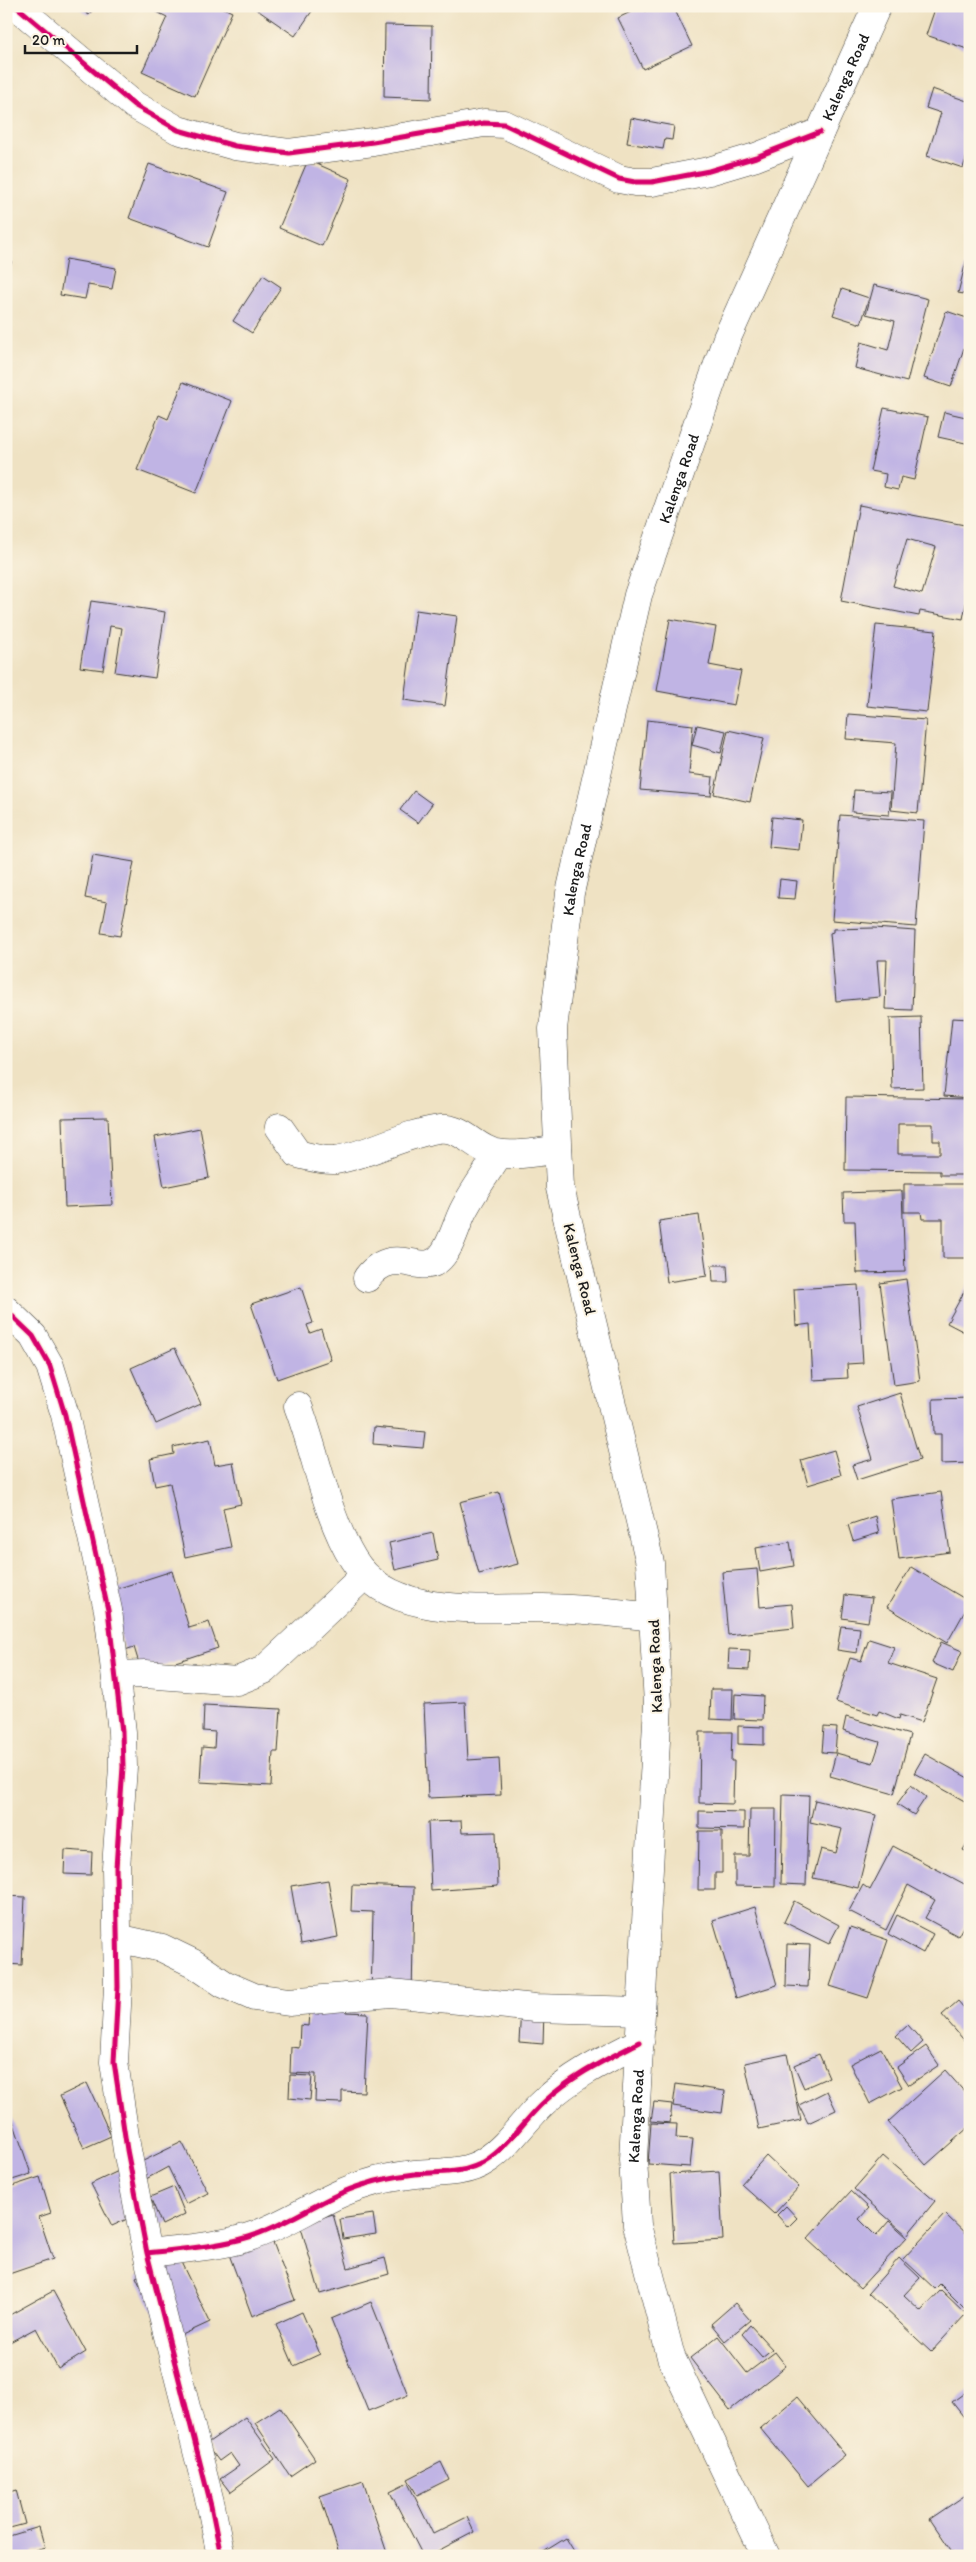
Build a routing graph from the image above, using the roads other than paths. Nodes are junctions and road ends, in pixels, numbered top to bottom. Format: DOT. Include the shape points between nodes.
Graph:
graph roads {
  1 [pos="16,6"];
  2 [pos="877,6"];
  3 [pos="820,132"];
  4 [pos="279,1127"];
  5 [pos="558,1150"];
  6 [pos="499,1154"];
  7 [pos="367,1278"];
  8 [pos="6,1310"];
  9 [pos="298,1406"];
  10 [pos="365,1575"];
  11 [pos="653,1616"];
  12 [pos="116,1675"];
  13 [pos="117,1938"];
  14 [pos="641,2011"];
  15 [pos="640,2042"];
  16 [pos="147,2252"];
  17 [pos="221,2556"];
  18 [pos="766,2556"];
  1 -- 3 [label="street" via="134,105 178,130 235,146 289,153 484,123 504,124 620,179 652,182 756,157"];
  2 -- 3 [label="street, Kalenga Road"];
  3 -- 5 [label="street, Kalenga Road" via="727,338 638,595 570,893 553,1029"];
  4 -- 6 [label="street" via="298,1154 316,1159 334,1160 351,1156 401,1138 441,1129 463,1134 487,1151"];
  5 -- 6 [label="street"];
  5 -- 11 [label="street, Kalenga Road" via="560,1188 650,1563"];
  6 -- 7 [label="street" via="464,1210 440,1258 430,1264 388,1261 374,1269"];
  8 -- 12 [label="street" via="32,1336 50,1366 65,1415 108,1610"];
  9 -- 10 [label="street" via="340,1534"];
  10 -- 11 [label="street" via="385,1591 418,1603"];
  10 -- 12 [label="street" via="264,1670 237,1680"];
  11 -- 14 [label="street, Kalenga Road" via="658,1704"];
  12 -- 13 [label="street" via="123,1767 116,1868"];
  13 -- 14 [label="street" via="162,1948 193,1963 224,1984 254,1997 289,2002 391,1993 535,2008"];
  13 -- 16 [label="street" via="114,2062 126,2150"];
  14 -- 15 [label="street, Kalenga Road"];
  15 -- 16 [label="street" via="569,2079 484,2162 460,2170 366,2184 323,2200 249,2237 200,2247"];
  15 -- 18 [label="street, Kalenga Road" via="633,2159 637,2225 650,2284 670,2357"];
  16 -- 17 [label="street"];
}
